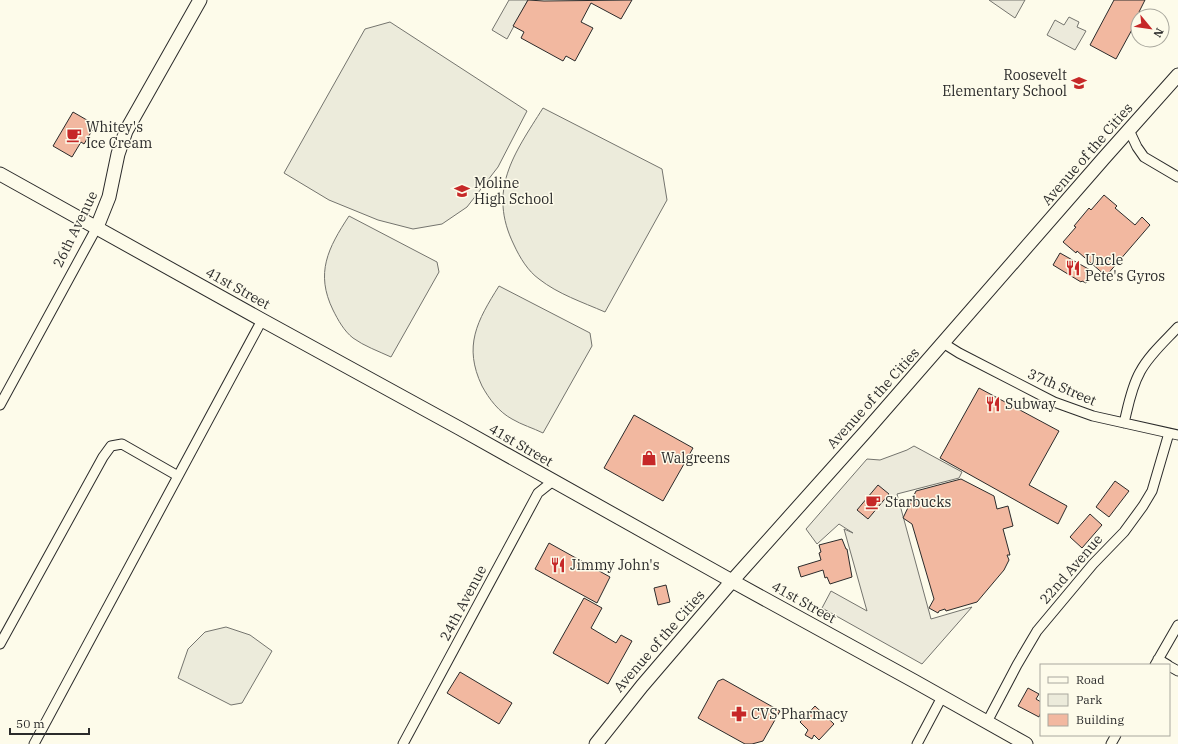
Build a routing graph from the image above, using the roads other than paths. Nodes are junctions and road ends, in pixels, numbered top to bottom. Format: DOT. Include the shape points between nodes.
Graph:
graph roads {
  1 [pos="200,0"];
  2 [pos="1178,75"];
  3 [pos="1129,130"];
  4 [pos="0,174"];
  5 [pos="1178,177"];
  6 [pos="97,227"];
  7 [pos="262,320"];
  8 [pos="1178,327"];
  9 [pos="943,343"];
  10 [pos="0,405"];
  11 [pos="1124,423"];
  12 [pos="1174,434"];
  13 [pos="178,476"];
  14 [pos="553,481"];
  15 [pos="732,581"];
  16 [pos="1178,625"];
  17 [pos="0,644"];
  18 [pos="1156,662"];
  19 [pos="942,697"];
  20 [pos="987,722"];
  21 [pos="34,744"];
  22 [pos="403,744"];
  23 [pos="596,744"];
  24 [pos="917,744"];
  25 [pos="1026,744"];
  1 -- 6 [label="street, 26th Avenue" via="126,131 118,154 109,197"];
  2 -- 3 [label="street, Avenue of the Cities"];
  3 -- 5 [label="street" via="1144,157"];
  3 -- 9 [label="street, Avenue of the Cities"];
  4 -- 6 [label="street, 41st Street"];
  6 -- 7 [label="street, 41st Street"];
  6 -- 10 [label="street, 26th Avenue"];
  7 -- 13 [label="street"];
  7 -- 14 [label="street, 41st Street"];
  8 -- 11 [label="street" via="1144,365 1131,394"];
  9 -- 11 [label="street, 37th Street" via="1054,402 1093,416"];
  9 -- 15 [label="street, Avenue of the Cities"];
  11 -- 12 [label="street, 37th Street"];
  12 -- 20 [label="street, 22nd Avenue" via="1152,491 1143,506 1124,532 1037,631 1016,665"];
  13 -- 17 [label="street" via="122,444 111,446"];
  13 -- 21 [label="street"];
  14 -- 15 [label="street, 41st Street"];
  14 -- 22 [label="street, 24th Avenue" via="538,493"];
  15 -- 19 [label="street, 41st Street"];
  15 -- 23 [label="street, Avenue of the Cities"];
  16 -- 18 [label="street"];
  19 -- 20 [label="street, 41st Street"];
  19 -- 24 [label="street"];
  20 -- 25 [label="street, 41st Street"];
}
